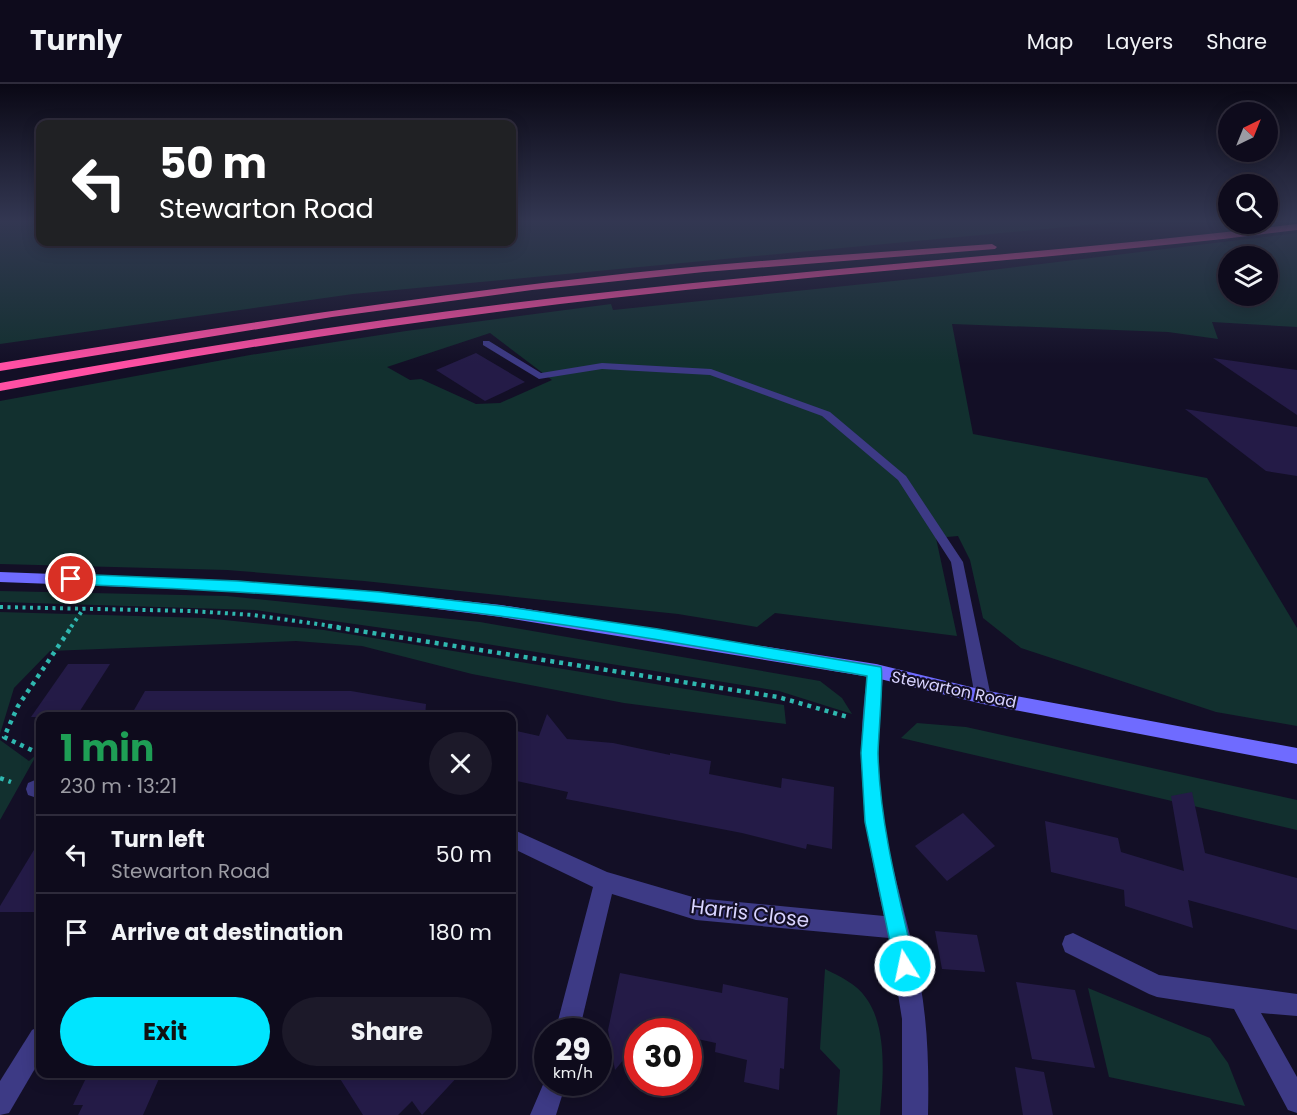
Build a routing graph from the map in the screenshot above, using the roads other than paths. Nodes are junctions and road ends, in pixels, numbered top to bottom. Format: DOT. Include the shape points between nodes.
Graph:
graph roads {
  1 [pos="720,268"];
  2 [pos="886,268"];
  3 [pos="486,343"];
  4 [pos="0,367"];
  5 [pos="0,387"];
  6 [pos="0,577"];
  7 [pos="876,671"];
  8 [pos="983,696"];
  9 [pos="1297,756"];
  10 [pos="516,840"];
  11 [pos="605,882"];
  12 [pos="898,928"];
  13 [pos="1073,944"];
  14 [pos="1241,999"];
  15 [pos="1297,1005"];
  16 [pos="571,1018"];
  17 [pos="36,1045"];
  18 [pos="550,1096"];
  19 [pos="1297,1101"];
  20 [pos="0,1104"];
  21 [pos="543,1115"];
  22 [pos="915,1115"];
  1 -- 4 [label="highway" via="534,286 222,329"];
  2 -- 5 [label="highway" via="427,317 213,349"];
  3 -- 8 [label="lane" via="538,376 602,366 711,372 826,414 902,478 957,562"];
  6 -- 7 [label="main road, Stewarton Road" via="216,585 380,597 636,631"];
  7 -- 8 [label="main road, Stewarton Road"];
  7 -- 12 [label="street" via="870,753 874,822"];
  8 -- 9 [label="main road, Stewarton Road"];
  10 -- 11 [label="street, Harris Close"];
  11 -- 12 [label="street, Harris Close" via="696,909"];
  11 -- 16 [label="street"];
  12 -- 22 [label="street" via="912,1005"];
  13 -- 14 [label="street" via="1157,986"];
  14 -- 15 [label="street"];
  14 -- 19 [label="street"];
  17 -- 20 [label="street"];
  18 -- 21 [label="street"];
}
